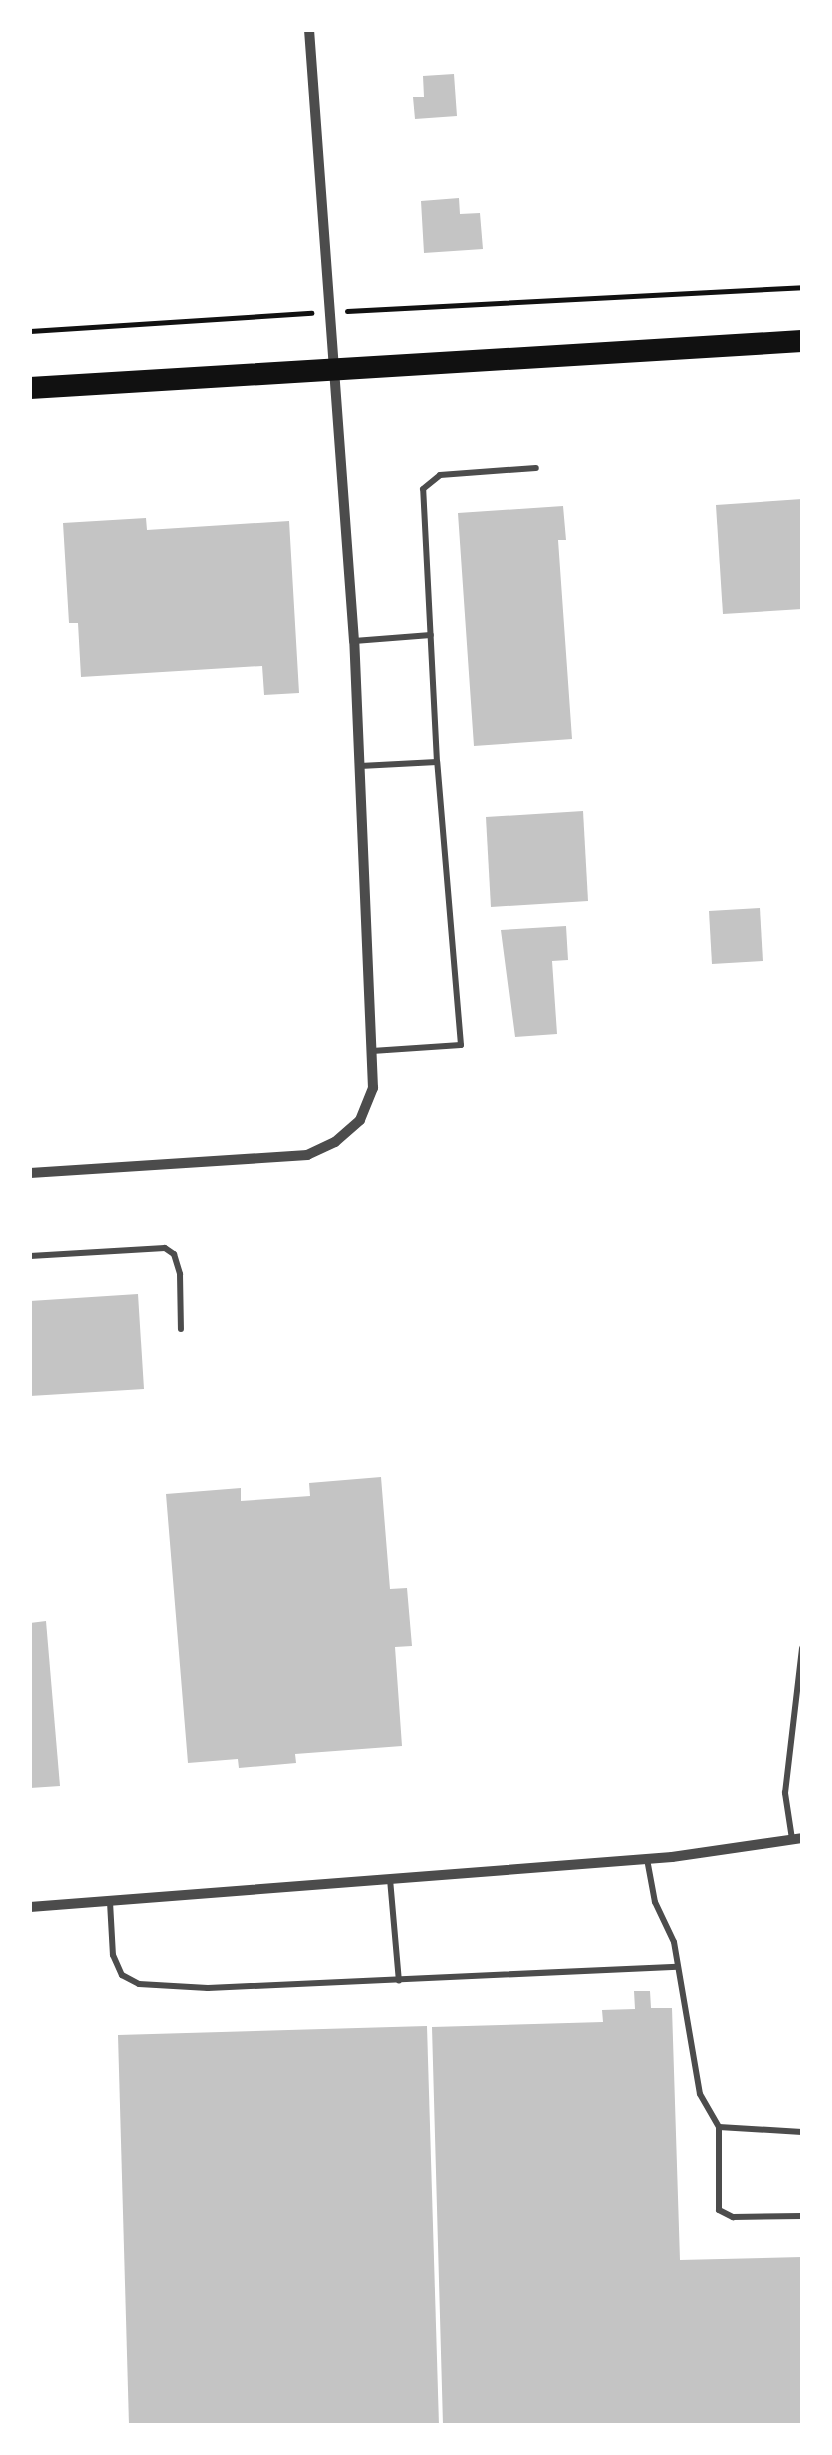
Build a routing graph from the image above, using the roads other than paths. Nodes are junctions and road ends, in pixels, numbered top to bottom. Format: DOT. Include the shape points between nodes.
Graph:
graph roads {
  1 [pos="310,30"];
  2 [pos="802,341"];
  3 [pos="337,368"];
  4 [pos="30,388"];
  5 [pos="536,468"];
  6 [pos="431,635"];
  7 [pos="354,641"];
  8 [pos="437,762"];
  9 [pos="360,766"];
  10 [pos="372,1051"];
  11 [pos="30,1174"];
  12 [pos="30,1256"];
  13 [pos="181,1329"];
  14 [pos="802,1648"];
  15 [pos="797,1838"];
  16 [pos="648,1859"];
  17 [pos="390,1879"];
  18 [pos="110,1900"];
  19 [pos="30,1907"];
  20 [pos="678,1968"];
  21 [pos="399,1981"];
  22 [pos="719,2127"];
  23 [pos="802,2132"];
  24 [pos="802,2216"];
  1 -- 3 [label="street"];
  2 -- 3 [label="main road"];
  3 -- 4 [label="main road"];
  3 -- 7 [label="street"];
  5 -- 6 [label="lane" via="440,474 423,489"];
  6 -- 7 [label="lane"];
  6 -- 8 [label="lane"];
  7 -- 9 [label="street"];
  8 -- 9 [label="lane"];
  8 -- 10 [label="lane" via="461,1045"];
  9 -- 10 [label="street"];
  10 -- 11 [label="street" via="374,1088 360,1120 335,1142 307,1154"];
  12 -- 13 [label="lane" via="166,1248 180,1274"];
  14 -- 15 [label="lane" via="785,1793"];
  15 -- 16 [label="street"];
  16 -- 17 [label="street"];
  16 -- 20 [label="lane"];
  17 -- 18 [label="street"];
  17 -- 21 [label="lane"];
  18 -- 19 [label="street"];
  18 -- 21 [label="lane" via="113,1955 122,1974 139,1984"];
  20 -- 21 [label="lane"];
  20 -- 22 [label="lane" via="700,2094"];
  22 -- 23 [label="lane"];
  22 -- 24 [label="lane" via="719,2210 733,2218"];
}
